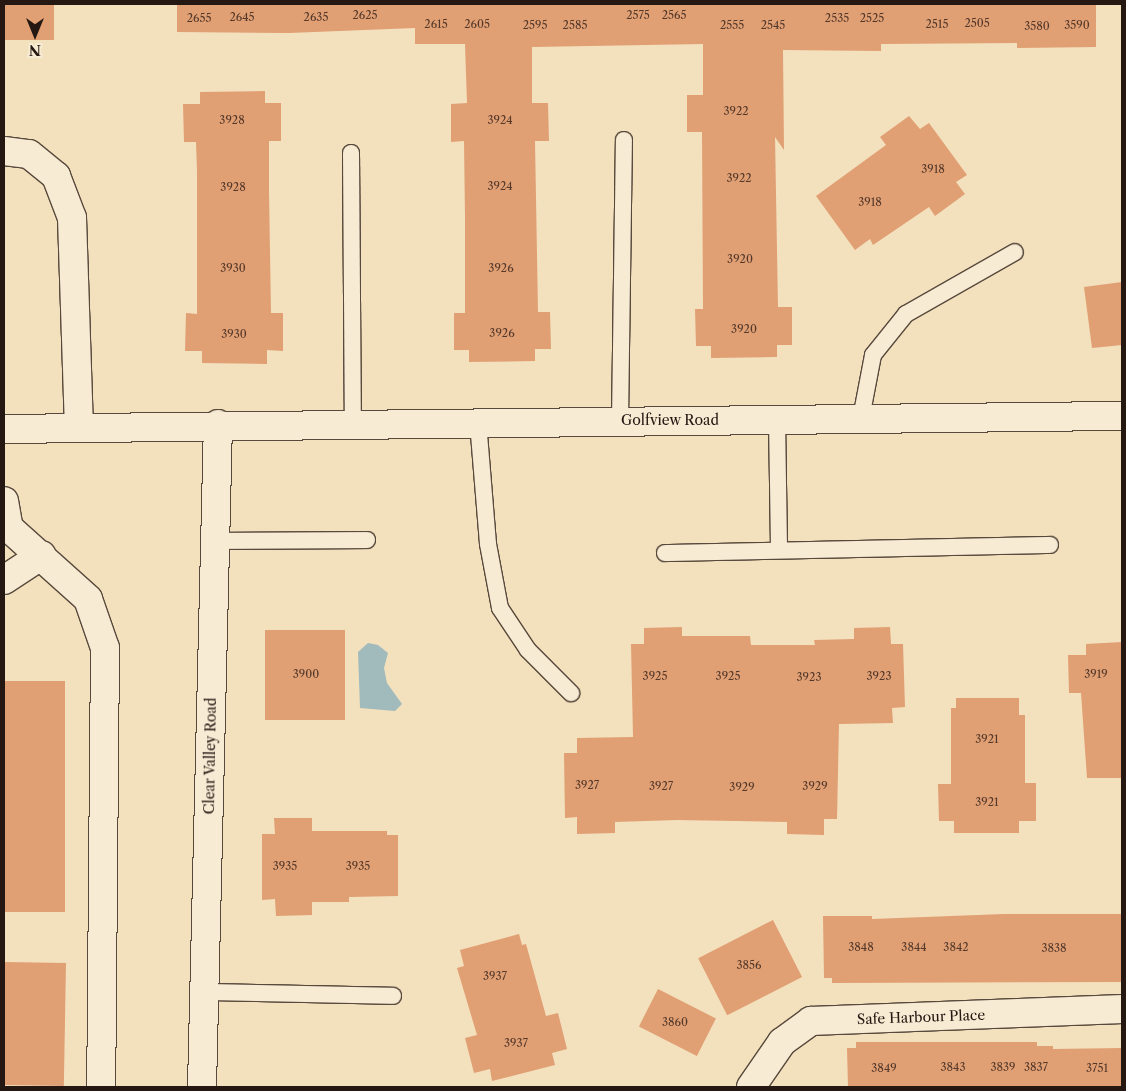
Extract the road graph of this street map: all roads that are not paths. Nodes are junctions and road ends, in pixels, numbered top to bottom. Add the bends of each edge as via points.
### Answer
1 (624, 140) dead end
2 (4, 151) edge
3 (350, 153) dead end
4 (1016, 252) dead end
5 (1122, 416) edge
6 (861, 418) junction
7 (620, 420) junction
8 (777, 420) junction
9 (478, 422) junction
10 (353, 423) junction
11 (218, 424) junction
12 (79, 428) junction
13 (4, 429) edge
14 (4, 501) edge
15 (367, 540) dead end
16 (215, 541) junction
17 (1050, 545) dead end
18 (779, 550) junction
19 (665, 553) dead end
20 (42, 555) junction
21 (4, 580) edge
22 (571, 693) dead end
23 (205, 992) junction
24 (393, 996) dead end
25 (1122, 1009) edge
26 (101, 1087) edge
27 (202, 1087) edge
28 (751, 1087) edge

1 - 7 lane
2 - 12 street via 29,154 56,176 72,218
3 - 10 lane
4 - 6 lane via 906,314 873,355
5 - 6 street, Golfview Road
6 - 8 street, Golfview Road
7 - 8 street, Golfview Road
7 - 9 street, Golfview Road
8 - 18 lane
9 - 10 street, Golfview Road
9 - 22 lane via 488,544 500,608 528,650
10 - 11 street, Golfview Road
11 - 12 street, Golfview Road
11 - 16 street, Clear Valley Road
12 - 13 street, Golfview Road
14 - 20 street via 9,528
15 - 16 lane
16 - 23 street, Clear Valley Road
17 - 18 lane
18 - 19 lane
20 - 21 street
20 - 26 street via 88,599 105,648
23 - 24 lane
23 - 27 street, Clear Valley Road
25 - 28 street, Safe Harbour Place via 811,1020 782,1042

